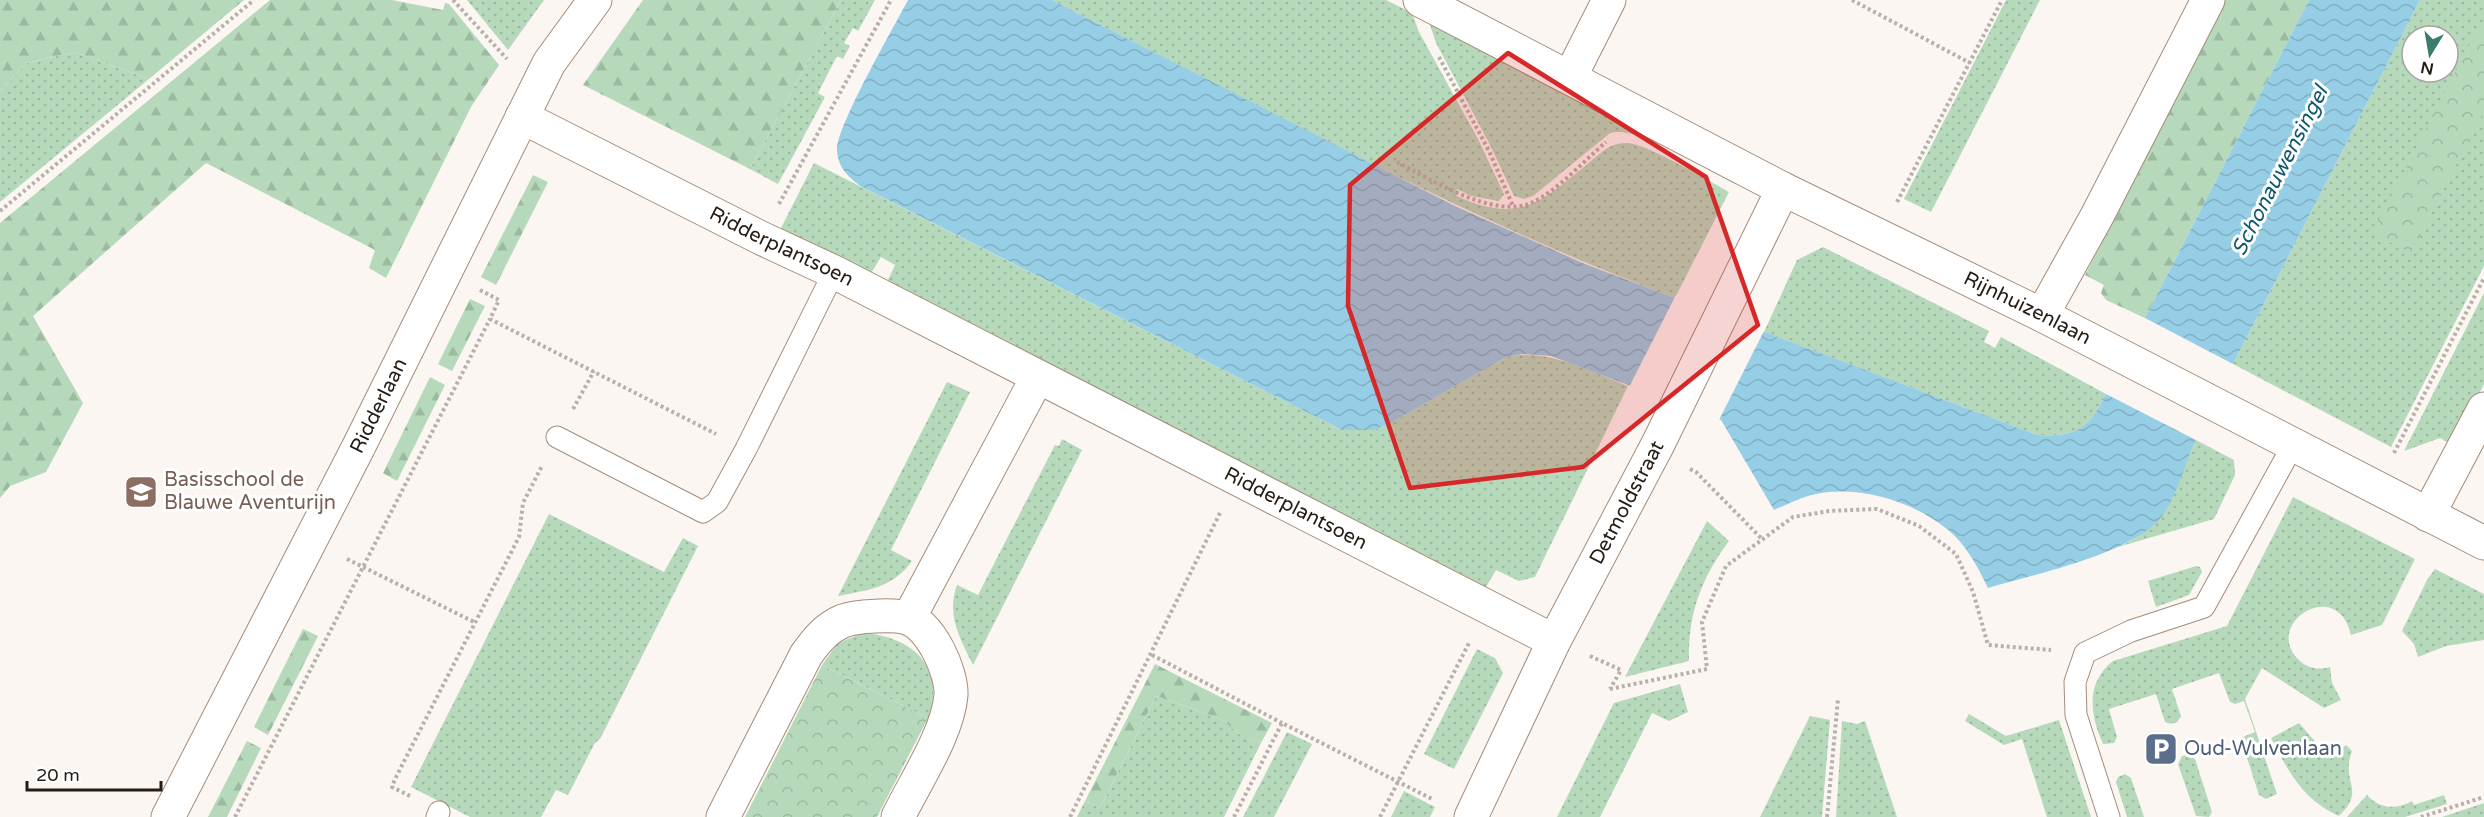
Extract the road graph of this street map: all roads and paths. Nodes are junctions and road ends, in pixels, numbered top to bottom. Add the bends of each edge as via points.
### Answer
1 (254, 0) edge
2 (453, 0) edge
3 (595, 0) edge
4 (891, 0) edge
5 (1609, 0) edge
6 (1852, 0) edge
7 (2002, 0) edge
8 (2208, 0) edge
9 (1423, 2) edge
10 (1970, 63) junction
11 (1570, 77) junction
12 (522, 117) junction
13 (1615, 139) dead end
14 (1397, 162) dead end
15 (787, 188) dead end
16 (1783, 189) junction
17 (1514, 206) junction
18 (0, 211) edge
19 (1879, 237) junction
20 (445, 271) junction
21 (834, 272) junction
22 (2484, 278) edge
23 (2042, 315) junction
24 (490, 319) junction
25 (594, 371) junction
26 (1037, 378) junction
27 (2484, 409) edge
28 (557, 437) junction
29 (2293, 445) junction
30 (746, 449) junction
31 (1656, 449) junction
32 (1236, 479) junction
33 (2376, 488) junction
34 (2428, 515) junction
35 (1761, 538) junction
36 (2484, 543) edge
37 (364, 567) junction
38 (1487, 608) junction
39 (909, 618) junction
40 (476, 623) junction
41 (1554, 641) junction
42 (2085, 653) junction
43 (1152, 655) junction
44 (1838, 699) dead end
45 (1282, 723) junction
46 (1398, 782) junction
47 (2484, 797) edge
48 (1437, 802) dead end
49 (438, 814) edge
50 (168, 817) edge
51 (235, 817) edge
52 (723, 817) edge
53 (898, 817) edge
54 (1070, 817) edge
55 (1234, 817) edge
56 (1380, 817) edge
57 (1471, 817) edge
58 (1827, 817) edge
59 (2109, 817) edge
60 (2421, 817) edge

1 - 18 path
2 - 12 path via 520,72
3 - 12 street, Ridderlaan via 549,63
4 - 15 path
5 - 11 street
6 - 10 path
7 - 10 path
8 - 23 street
9 - 11 street, Rijnhuizenlaan
9 - 17 path via 1419,20
10 - 19 path
11 - 16 street, Rijnhuizenlaan
12 - 20 street, Ridderlaan
12 - 21 street, Ridderplantsoen
13 - 17 path via 1607,140 1531,203
14 - 17 path via 1475,200
16 - 19 street, Rijnhuizenlaan
16 - 31 street, Detmoldstraat
19 - 23 street, Rijnhuizenlaan
20 - 24 path via 499,300
20 - 50 street, Ridderlaan
21 - 26 street, Ridderplantsoen
21 - 30 lane
22 - 33 path
23 - 29 street, Rijnhuizenlaan
24 - 25 path
24 - 37 path
25 - 28 path
25 - 30 path
26 - 32 street, Ridderplantsoen
26 - 39 street
27 - 34 street
28 - 30 lane via 703,512 717,502
28 - 40 path via 523,503 519,537
29 - 33 street, Rijnhuizenlaan
29 - 42 lane via 2204,607 2132,631
31 - 35 path via 1696,472
31 - 41 street, Detmoldstraat
32 - 38 street, Ridderplantsoen
32 - 43 path
33 - 34 street, Rijnhuizenlaan
34 - 36 street, Rijnhuizenlaan
35 - 41 path via 1726,566 1702,622 1707,669 1610,689 1621,670
35 - 42 path via 1793,517 1829,510 1877,509 1919,526 1956,554 1973,592 1988,645
37 - 40 path
37 - 51 path
38 - 41 street, Ridderplantsoen
38 - 46 path
39 - 52 street via 844,621 822,634 806,655
39 - 53 street via 929,637 947,665 951,693 948,714
40 - 49 path via 392,787
41 - 57 street, Detmoldstraat
42 - 59 lane via 2075,682 2076,715
43 - 45 path
43 - 54 path
44 - 58 path
45 - 46 path
45 - 55 path
46 - 48 path
46 - 56 path
47 - 60 path

